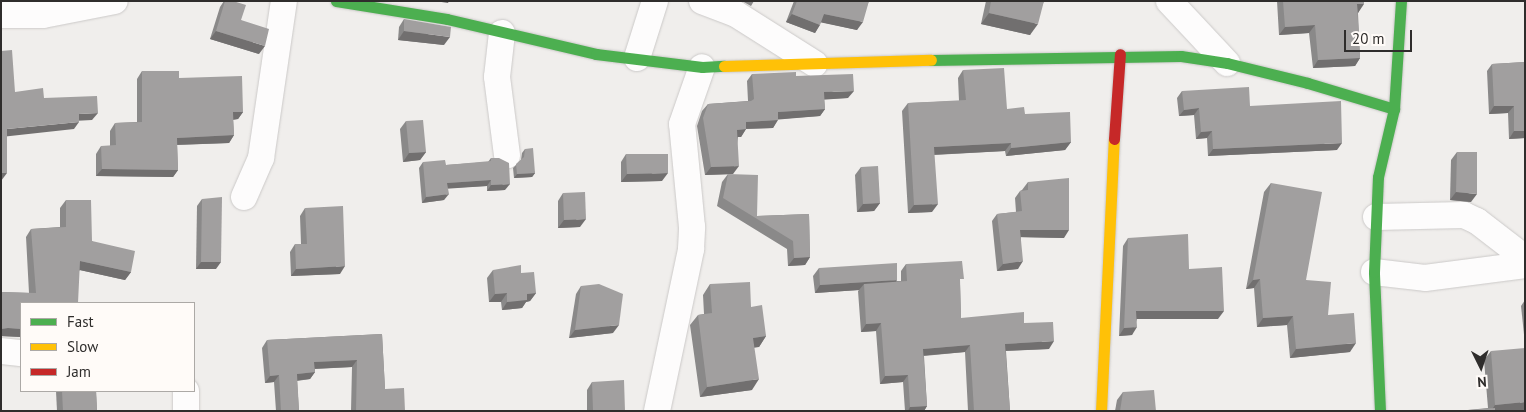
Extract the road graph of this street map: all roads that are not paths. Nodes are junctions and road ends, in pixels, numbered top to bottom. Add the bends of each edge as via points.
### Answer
1 (115, 1) edge
2 (284, 1) edge
3 (336, 1) edge
4 (655, 1) edge
5 (1169, 1) edge
6 (704, 2) edge
7 (1405, 7) edge
8 (1, 15) edge
9 (502, 33) junction
10 (1120, 54) junction
11 (637, 58) junction
12 (1227, 63) junction
13 (815, 64) junction
14 (702, 67) junction
15 (1394, 109) junction
16 (507, 155) dead end
17 (244, 197) dead end
18 (1376, 217) junction
19 (1525, 258) edge
20 (1525, 265) edge
21 (1374, 272) junction
22 (1, 350) edge
23 (20, 353) edge
24 (186, 392) edge
25 (186, 411) edge
26 (656, 411) edge
27 (1101, 411) edge
28 (1380, 411) edge

1 - 8 street via 43,15
2 - 17 street via 261,158
3 - 9 street via 448,19
4 - 11 street
5 - 12 street
6 - 13 street via 736,14
7 - 15 street
9 - 11 street via 568,49
9 - 16 street via 497,77
10 - 12 street via 1181,56
10 - 13 street
10 - 27 street via 1105,279
11 - 14 street
12 - 15 street
13 - 14 street
14 - 26 street via 682,124 692,227
15 - 18 street via 1378,178
18 - 19 street via 1464,215 1477,221
18 - 21 street
20 - 21 street via 1425,278
21 - 28 street
22 - 23 street
24 - 25 street

